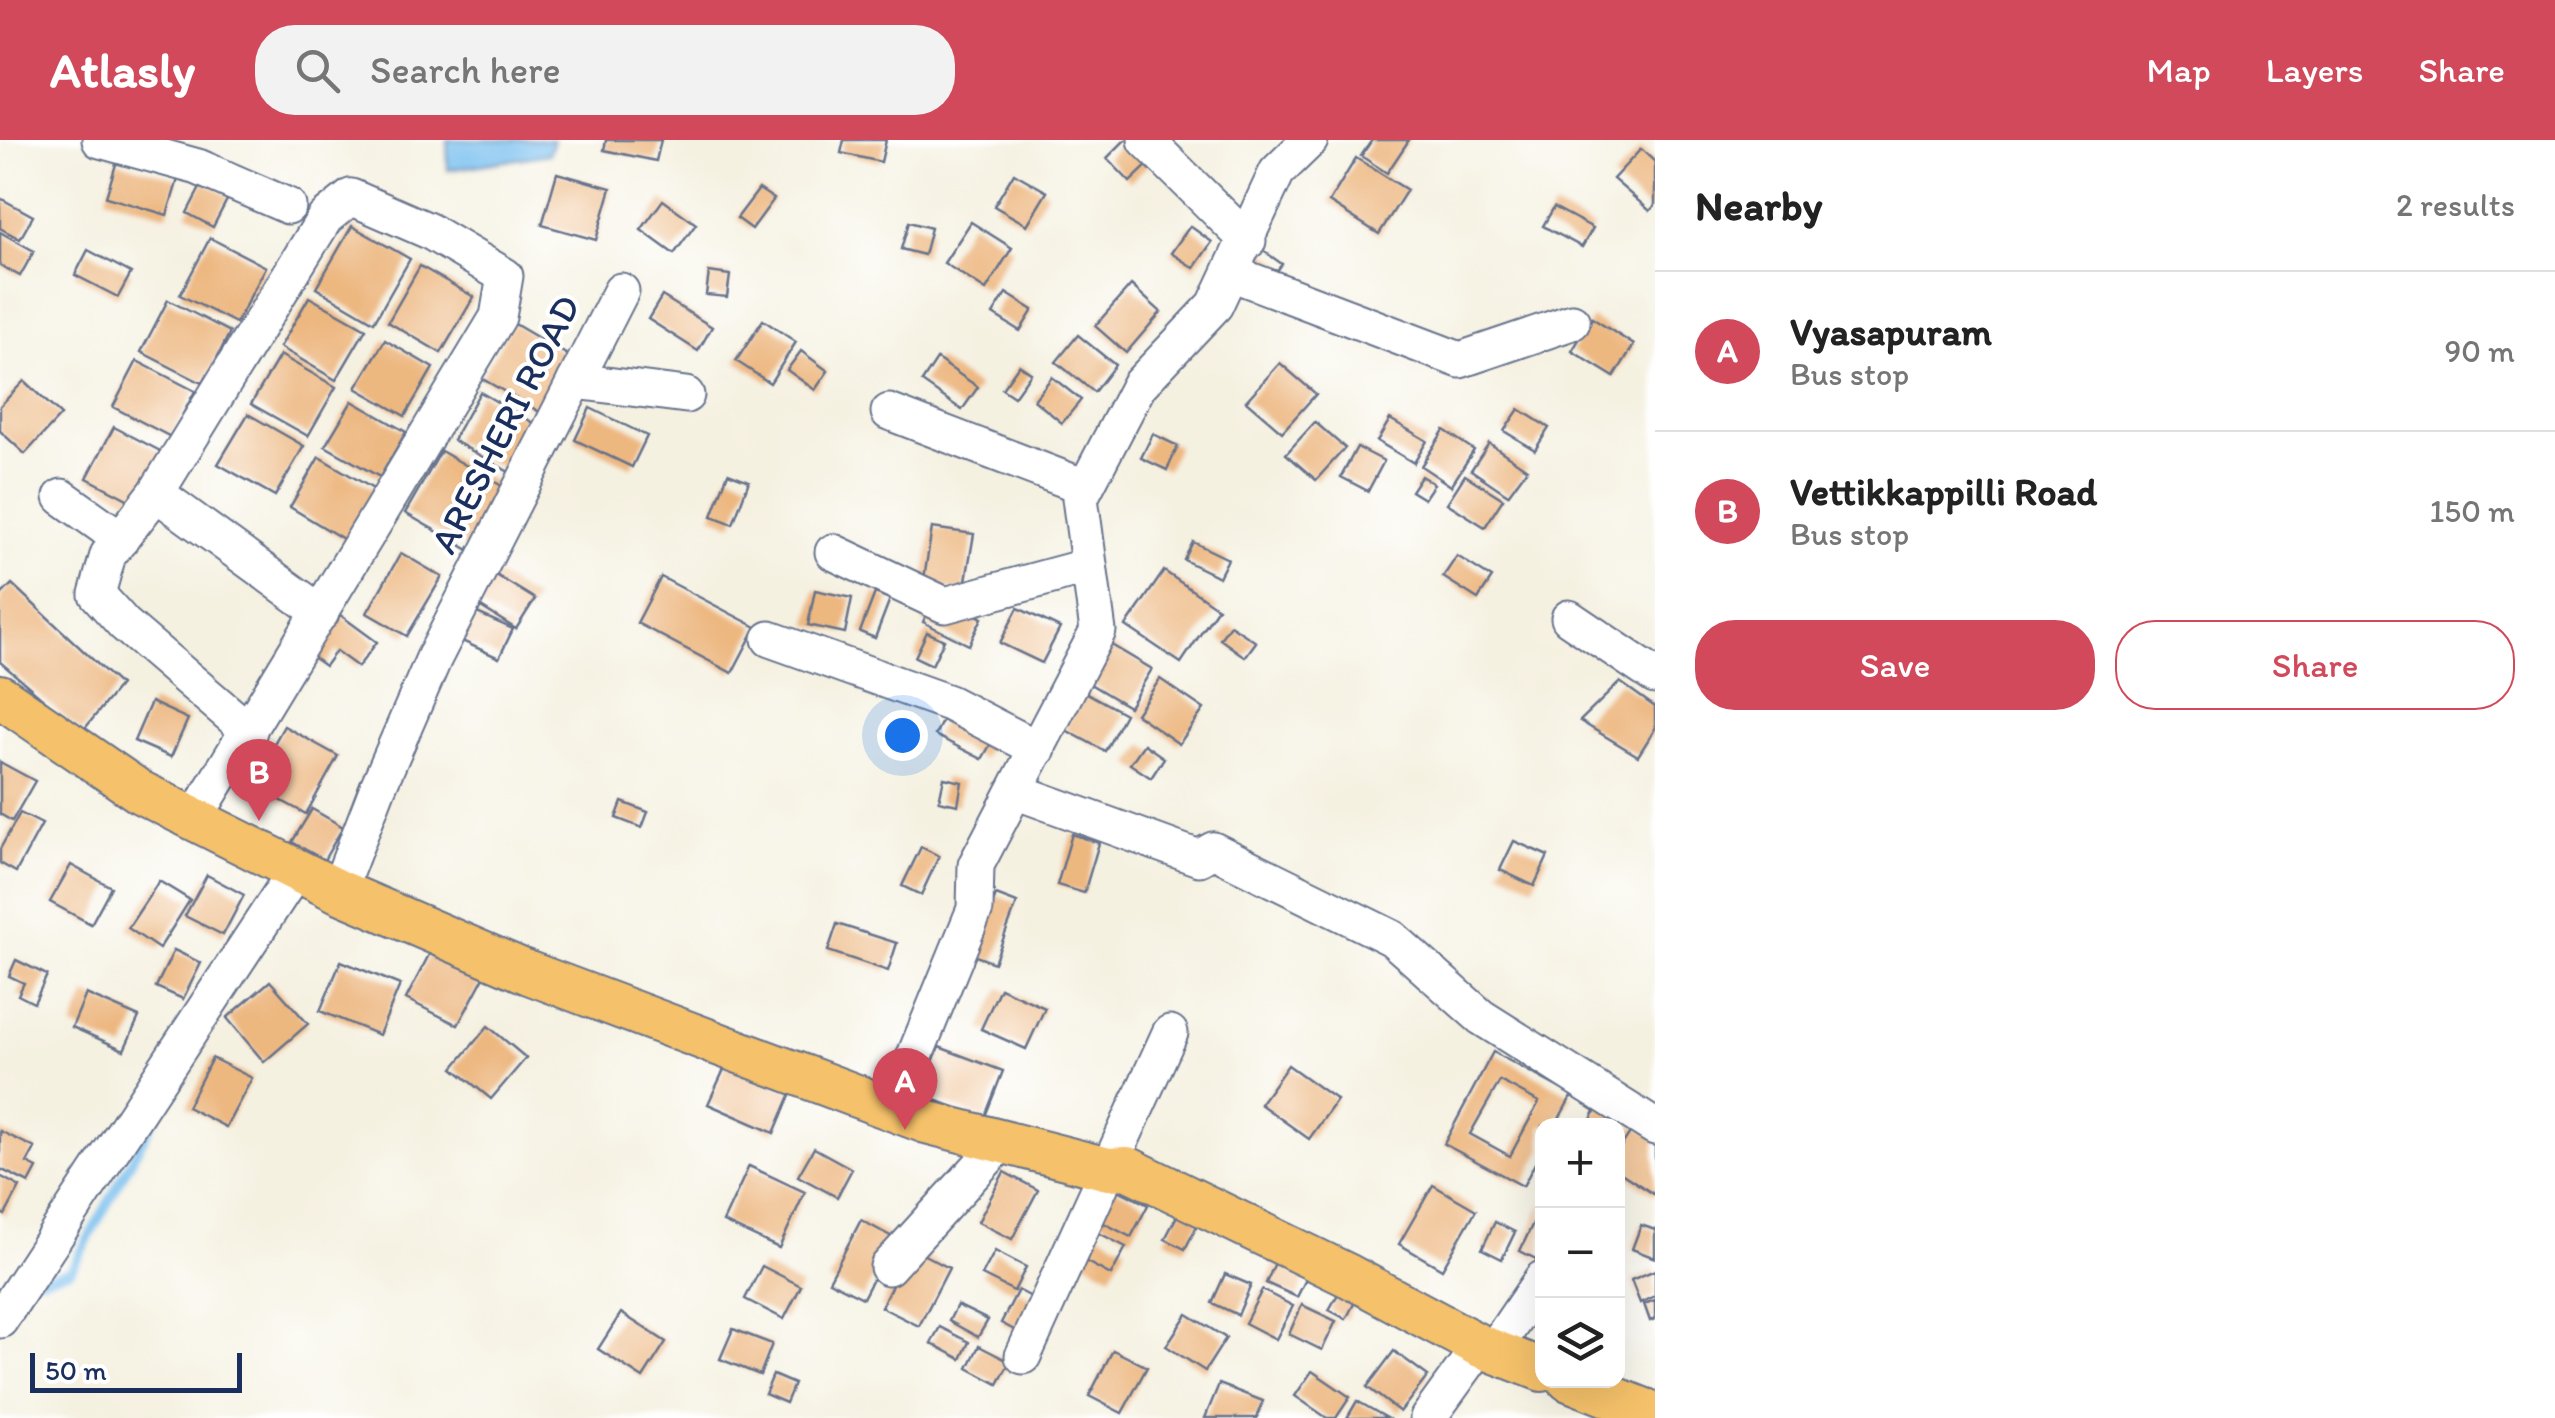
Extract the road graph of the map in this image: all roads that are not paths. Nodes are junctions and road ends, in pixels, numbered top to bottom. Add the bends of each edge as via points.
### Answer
1 (100, 140) edge
2 (1146, 140) edge
3 (1310, 140) edge
4 (288, 206) dead end
5 (1248, 240) junction
6 (1231, 273) junction
7 (620, 291) dead end
8 (1572, 322) dead end
9 (575, 380) junction
10 (686, 395) dead end
11 (889, 412) dead end
12 (1085, 487) junction
13 (156, 493) junction
14 (62, 497) dead end
15 (120, 539) junction
16 (832, 552) dead end
17 (1089, 566) junction
18 (321, 613) junction
19 (1570, 618) dead end
20 (770, 638) dead end
21 (1655, 676) edge
22 (0, 696) edge
23 (249, 731) junction
24 (1038, 749) junction
25 (1015, 791) junction
26 (194, 819) junction
27 (295, 872) junction
28 (338, 892) junction
29 (1170, 1033) dead end
30 (893, 1109) junction
31 (1655, 1127) edge
32 (1002, 1142) junction
33 (1108, 1169) junction
34 (888, 1267) dead end
35 (1535, 1288) edge
36 (0, 1320) edge
37 (1487, 1349) junction
38 (1023, 1356) dead end
39 (1535, 1367) edge
40 (1589, 1388) edge
41 (1655, 1414) edge
42 (1428, 1418) edge

1 - 4 street via 198,168
2 - 5 street
3 - 5 street via 1278,172
5 - 6 street
6 - 8 street via 1460,360
6 - 12 street via 1215,305 1140,385
7 - 9 street, ARESHERI ROAD
9 - 10 street
9 - 28 street, ARESHERI ROAD via 434,658
11 - 12 street
12 - 17 street via 1080,498
13 - 15 street
13 - 18 street
13 - 18 street via 325,218 350,197 429,231 505,276 498,317
14 - 15 street
15 - 23 street via 108,554 97,594
16 - 17 street via 945,604
17 - 24 street via 1098,631
18 - 23 street
19 - 21 street
20 - 24 street via 949,703
22 - 26 main road via 140,792
23 - 26 street
24 - 25 street
25 - 30 street via 976,865 975,909
25 - 31 street via 1198,858 1213,850 1392,938 1481,1017
26 - 27 main road
27 - 28 main road
27 - 36 street
28 - 30 main road via 530,973
29 - 33 street
30 - 32 main road
32 - 33 main road
32 - 34 street
33 - 37 main road via 1127,1168
33 - 38 street
35 - 37 street
37 - 39 main road
37 - 42 street
40 - 41 main road

